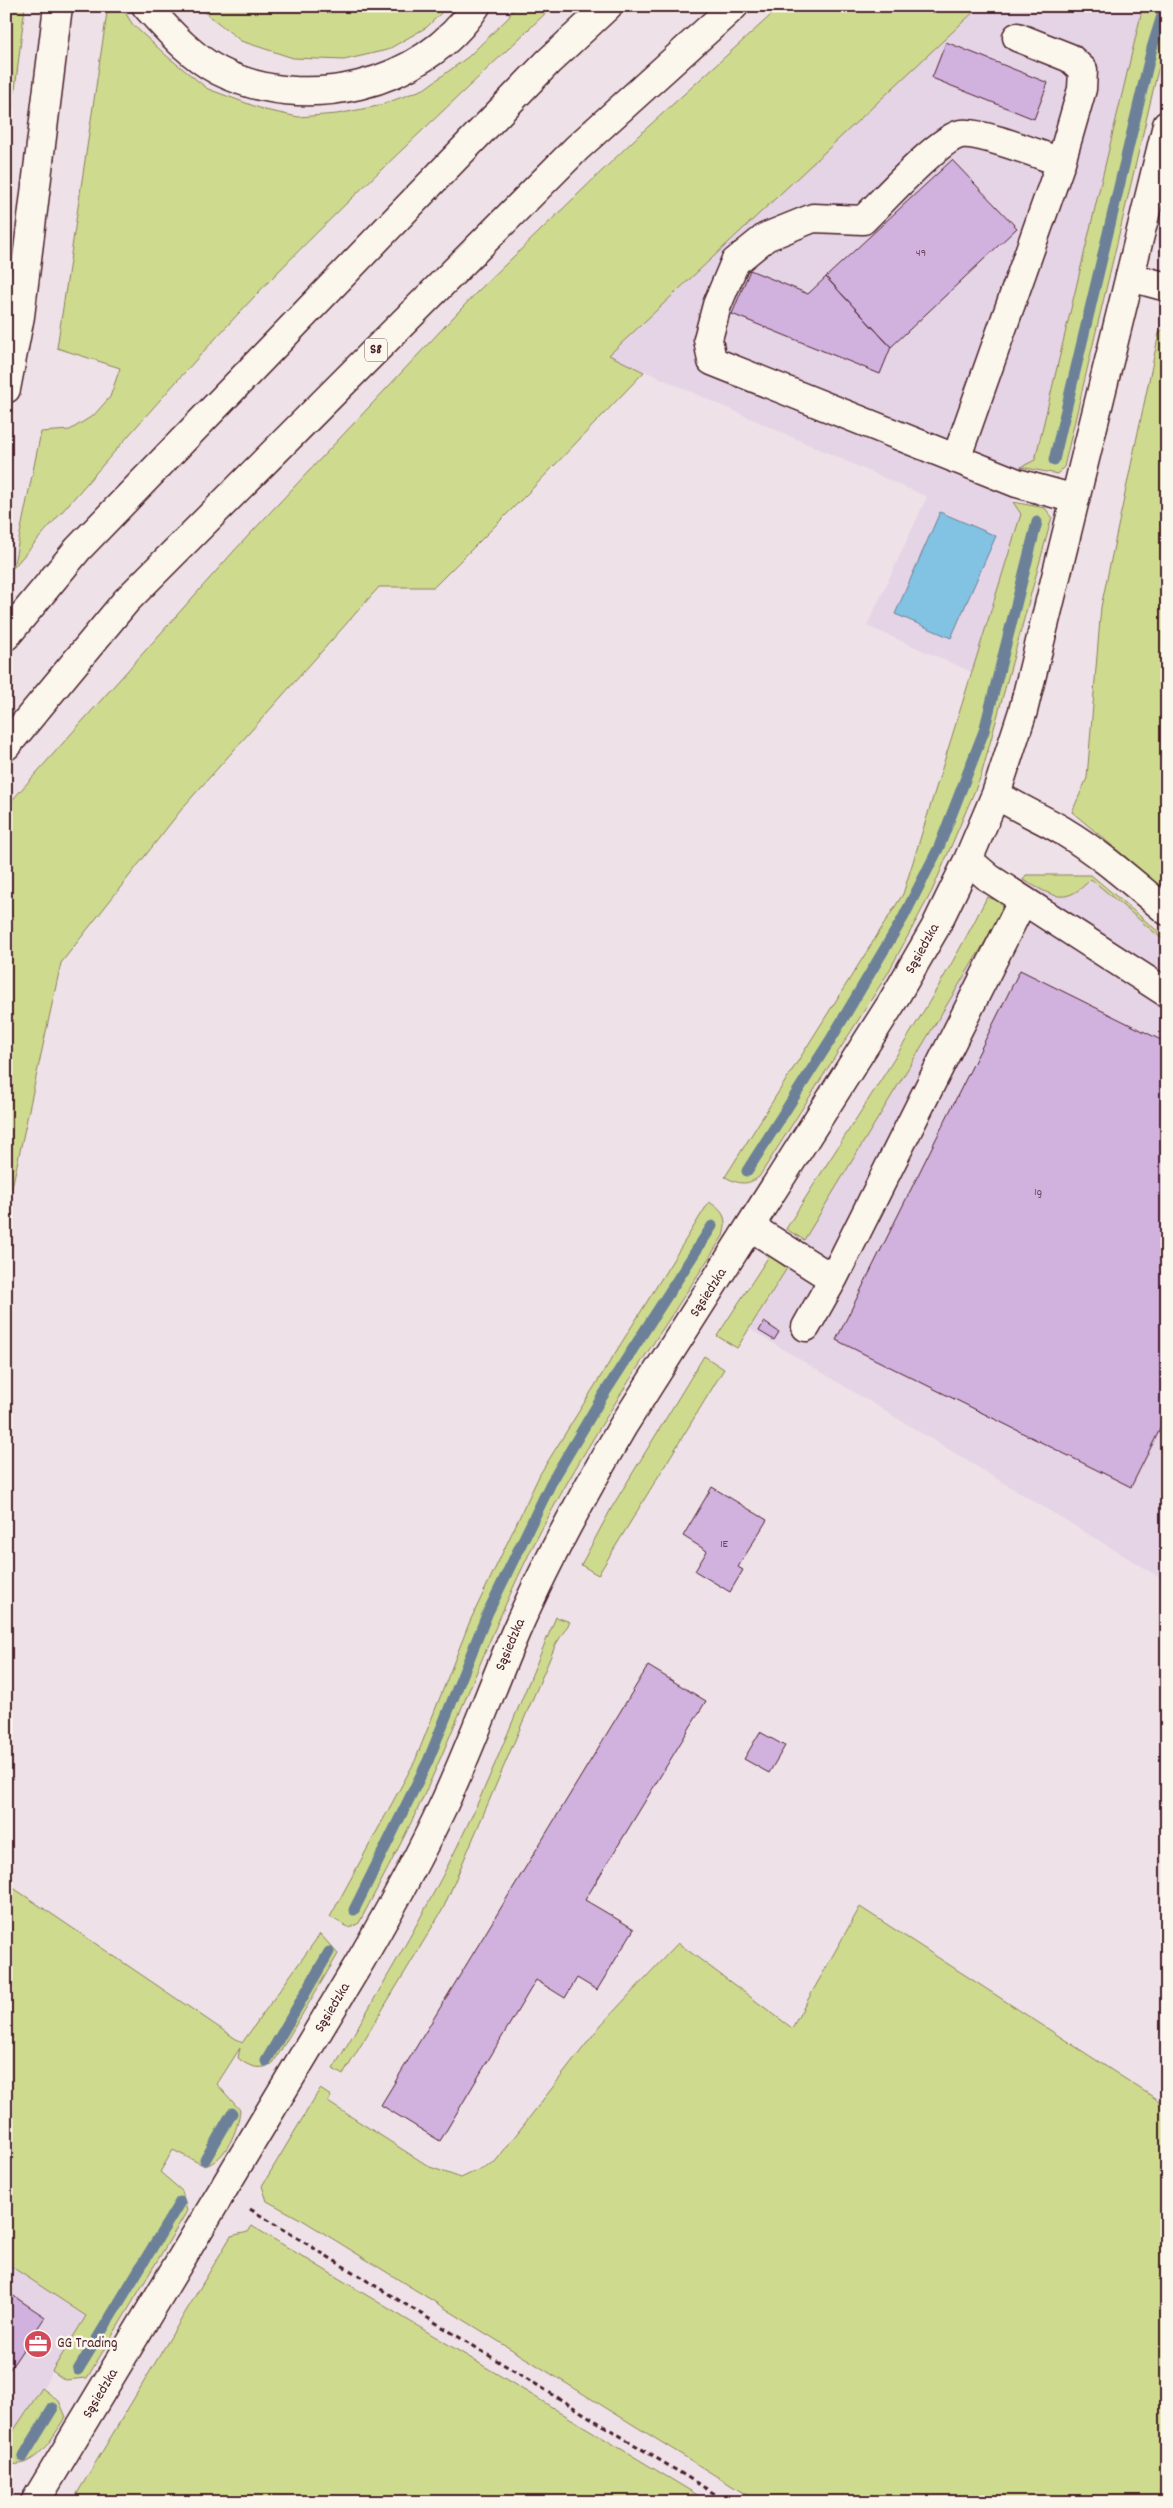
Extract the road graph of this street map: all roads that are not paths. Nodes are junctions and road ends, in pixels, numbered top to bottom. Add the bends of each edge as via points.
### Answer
1 (58, 6) edge
2 (146, 6) edge
3 (476, 6) edge
4 (608, 6) edge
5 (734, 6) edge
6 (1018, 37) dead end
7 (1167, 125) edge
8 (1061, 162) junction
9 (1130, 277) junction
10 (1167, 287) edge
11 (6, 389) edge
12 (956, 458) junction
13 (1075, 499) junction
14 (6, 636) edge
15 (6, 746) edge
16 (996, 794) junction
17 (968, 860) junction
18 (1023, 900) junction
19 (1167, 911) edge
20 (1167, 993) edge
21 (751, 1227) junction
22 (833, 1278) junction
23 (806, 1327) dead end
24 (35, 2502) edge

1 - 11 main road via 20,316
2 - 3 main road via 183,46 219,71 273,89 322,91 363,85 401,72 434,49 468,19
4 - 14 main road via 534,76 78,549
5 - 15 main road, S8 via 577,148 133,594
6 - 8 main road via 1070,58 1083,70 1082,89
7 - 9 main road, Sąsiedzka
8 - 12 main road
8 - 12 main road via 993,139 962,134 943,143 863,220 813,218 766,237 735,262 717,305 708,339 712,361
9 - 10 main road
9 - 13 main road, Sąsiedzka
12 - 13 main road via 1017,483
13 - 16 main road, Sąsiedzka via 1023,711
16 - 17 main road, Sąsiedzka
16 - 19 main road via 1109,862
17 - 18 main road
17 - 21 main road, Sąsiedzka via 915,964
18 - 20 main road
18 - 22 main road
21 - 22 main road
21 - 24 main road, Sąsiedzka via 624,1426 566,1525 517,1630 470,1746 421,1850 362,1960
22 - 23 main road

